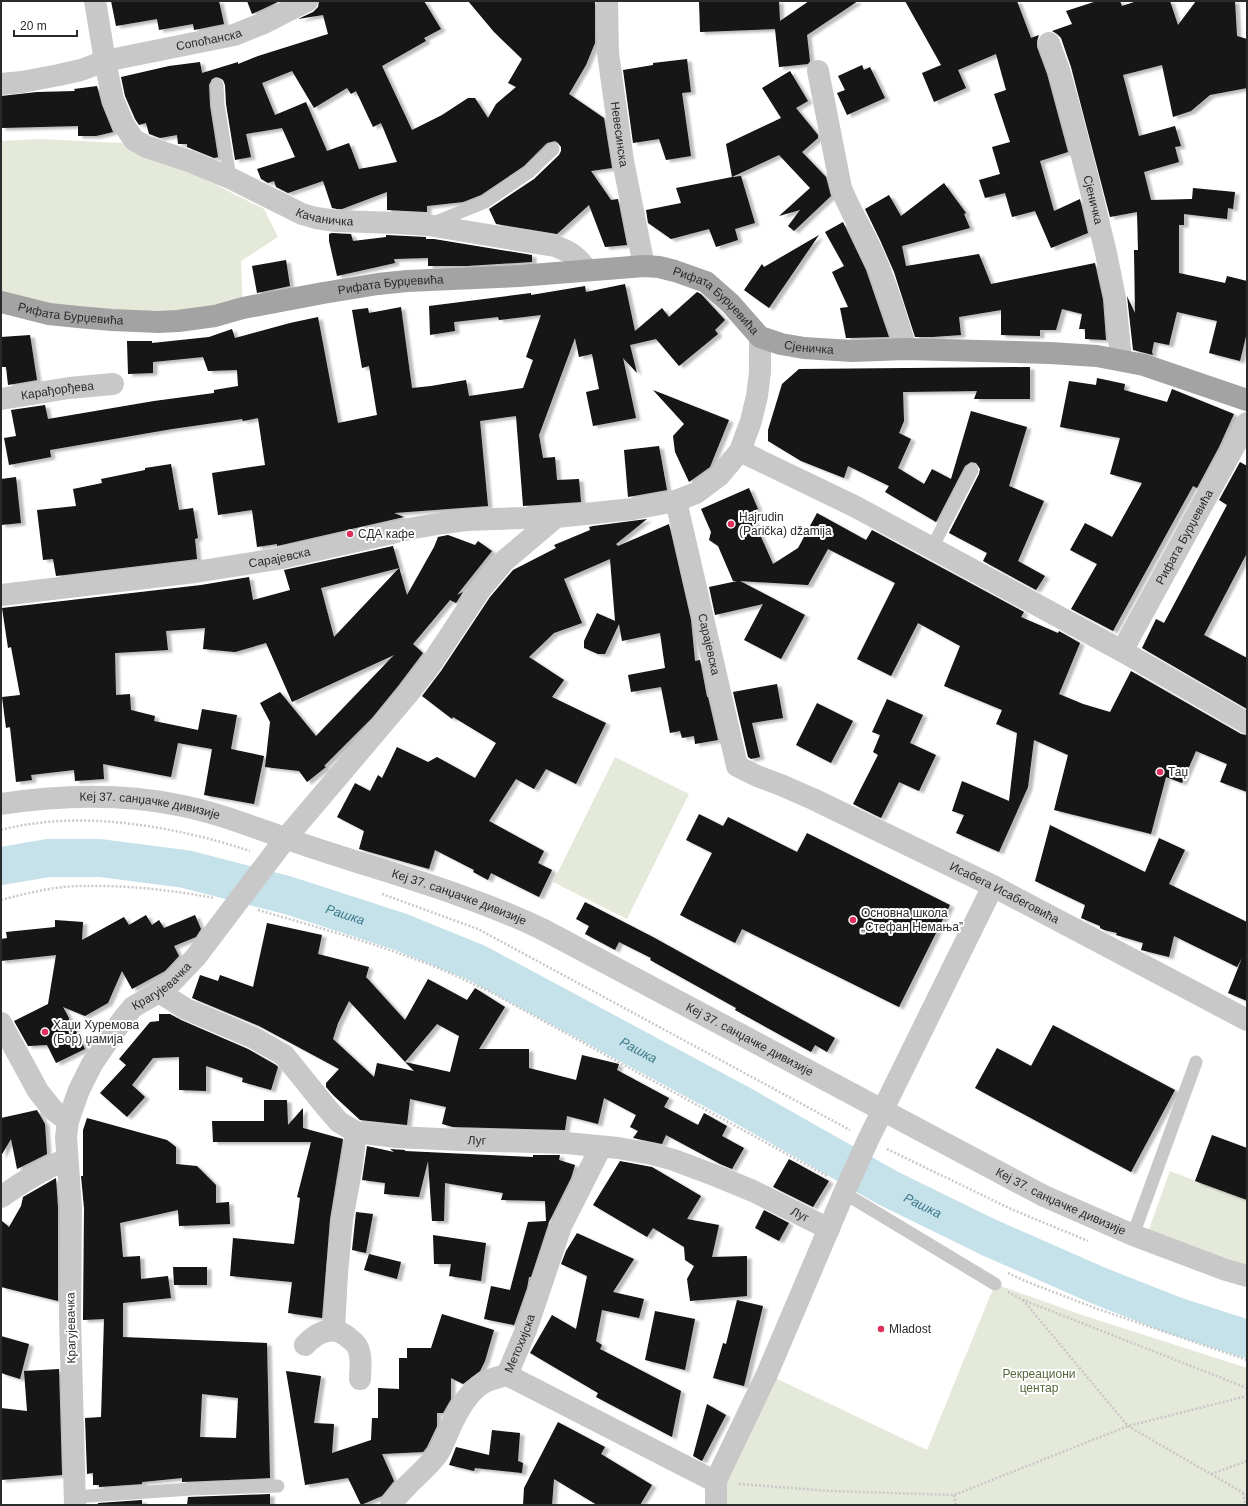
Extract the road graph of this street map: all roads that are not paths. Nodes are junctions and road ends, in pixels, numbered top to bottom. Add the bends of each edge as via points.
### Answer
1 (95, 1) edge
2 (307, 1) edge
3 (607, 1) edge
4 (1049, 43) dead end
5 (105, 61) junction
6 (818, 71) dead end
7 (1, 84) edge
8 (217, 84) dead end
9 (553, 149) dead end
10 (230, 178) junction
11 (428, 225) junction
12 (644, 266) junction
13 (587, 270) junction
14 (1, 302) edge
15 (760, 337) junction
16 (906, 350) junction
17 (1120, 360) junction
18 (113, 384) dead end
19 (1, 399) edge
20 (1247, 400) edge
21 (1247, 423) edge
22 (740, 451) junction
23 (972, 470) dead end
24 (676, 501) junction
25 (556, 517) junction
26 (932, 548) junction
27 (1, 595) edge
28 (1122, 651) junction
29 (1247, 723) edge
30 (757, 776) joint
31 (1, 804) edge
32 (286, 838) junction
33 (993, 886) junction
34 (159, 992) junction
35 (1247, 1020) edge
36 (1, 1023) edge
37 (1196, 1062) dead end
38 (883, 1110) junction
39 (68, 1121) junction
40 (356, 1132) junction
41 (601, 1147) junction
42 (67, 1159) junction
43 (838, 1186) junction
44 (1, 1197) edge
45 (829, 1229) junction
46 (1133, 1235) junction
47 (1247, 1276) edge
48 (995, 1284) road end
49 (334, 1330) junction
50 (305, 1345) dead end
51 (507, 1375) junction
52 (360, 1379) dead end
53 (716, 1482) junction
54 (278, 1486) dead end
55 (75, 1501) edge
56 (391, 1505) edge
57 (716, 1505) edge

1 - 5 street
2 - 5 street, Сопоћанска via 234,35
3 - 12 street, Невесинска via 608,53 623,162
4 - 17 street, Сјеничка via 1074,125 1107,261 1115,298
5 - 7 street, Сопоћанска via 59,75
5 - 10 street, Качаничка via 113,100 124,126 134,140
6 - 16 street via 841,188 884,279
8 - 10 lane
9 - 11 lane, Качаничка via 529,172 485,202
10 - 11 street, Качаничка via 302,214 316,218
11 - 13 street, Качаничка via 555,246 577,257
12 - 13 main road, Рифата Бурџевића
12 - 15 main road, Рифата Бурџевића via 675,271 706,282 730,303
13 - 14 main road, Рифата Бурџевића via 378,284 323,292 215,316 178,321 112,320 49,314
15 - 16 main road, Сјеничка via 804,348 852,351
15 - 22 street, Сарајевска via 757,396
16 - 17 main road, Сјеничка via 1075,354
17 - 20 main road, Сјеничка via 1144,365
18 - 19 street, Карађорђева
21 - 28 street, Рифата Бурџевића
22 - 24 street, Сарајевска via 709,484 696,493
22 - 26 street via 856,507
23 - 26 lane
24 - 25 street, Сарајевска via 633,509
24 - 30 street, Сарајевска via 737,766
25 - 27 street, Сарајевска via 443,523 277,559 217,569
25 - 32 street via 504,560 493,573 408,694
26 - 28 street
28 - 29 street
30 - 33 street, Исабега Исабеговића via 781,784
31 - 32 street, Кеј 37. санџачке дивизије via 70,796 137,799 178,805 217,815
32 - 34 street, Крагујевачка via 271,858 224,908 184,970
32 - 38 street, Кеј 37. санџачке дивизије via 439,889 531,924
33 - 35 street, Исабега Исабеговића
33 - 38 street
34 - 39 street, Крагујевачка via 133,1007 112,1034 92,1064
34 - 40 street, Луг via 186,1009 254,1038 284,1055 339,1122
36 - 39 street via 38,1091 53,1110
37 - 46 lane
38 - 43 street via 868,1140
38 - 46 street, Кеј 37. санџачке дивизије via 1044,1196
39 - 42 street, Крагујевачка
40 - 41 street, Луг via 396,1137 566,1143
40 - 49 street via 342,1220
41 - 45 street, Луг via 652,1154 698,1168 754,1191
41 - 51 street, Метохијска via 561,1226 526,1330
42 - 44 street via 39,1172
42 - 55 street, Крагујевачка via 71,1208 70,1318
43 - 45 street
43 - 48 lane
45 - 53 street via 767,1374
46 - 47 street, Кеј 37. санџачке дивизије
49 - 50 street via 319,1334
49 - 52 street via 347,1336 359,1351
51 - 53 street
51 - 56 street, Метохијска via 483,1383 474,1390 460,1409 441,1450
53 - 57 street
54 - 55 lane, Крагујевачка via 191,1489

